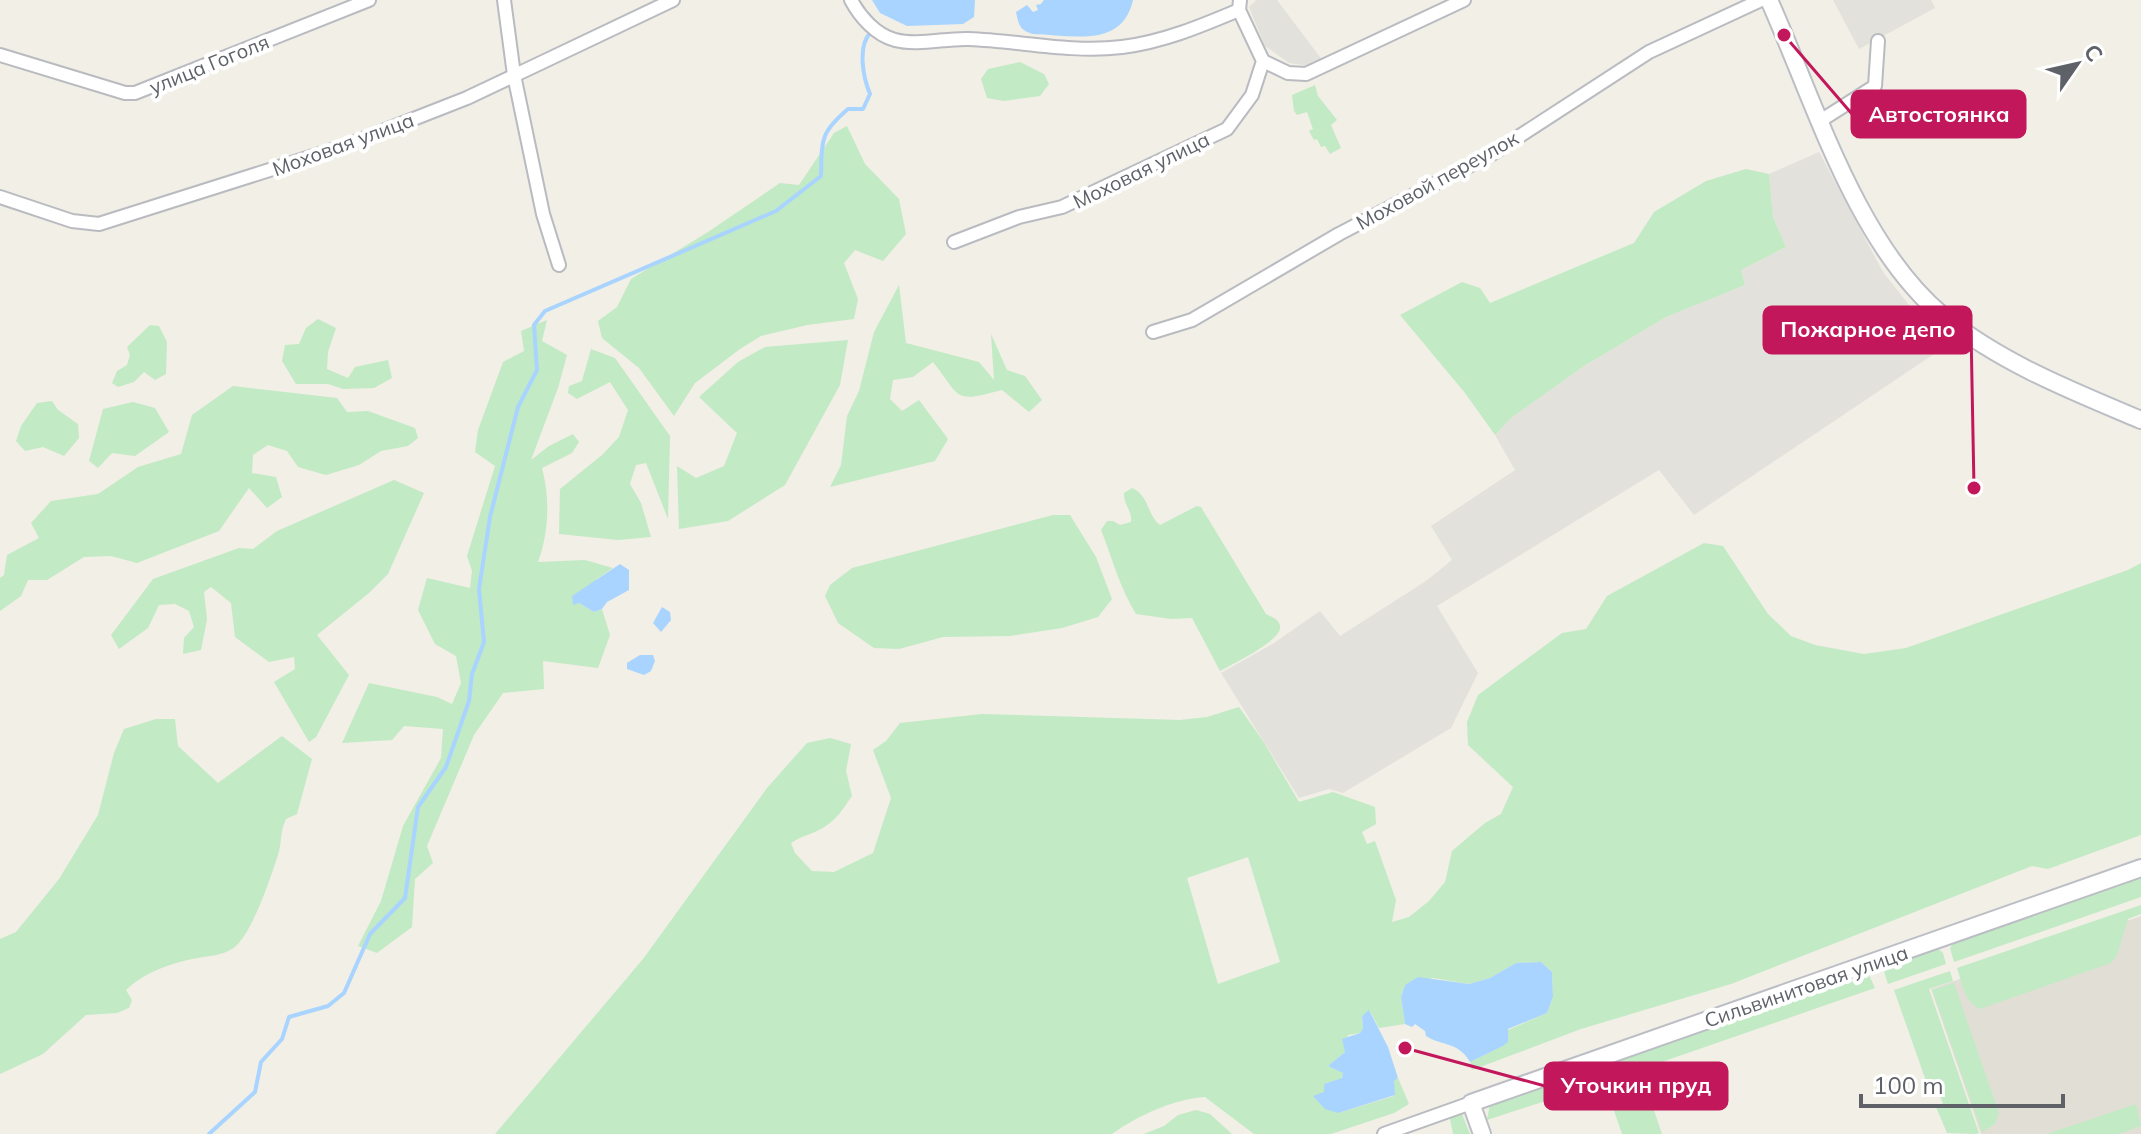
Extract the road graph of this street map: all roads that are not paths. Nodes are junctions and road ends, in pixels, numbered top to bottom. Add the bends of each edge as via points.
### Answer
1 (369, 0) edge
2 (504, 0) edge
3 (673, 0) edge
4 (851, 0) edge
5 (1464, 0) edge
6 (1761, 0) edge
7 (1769, 0) edge
8 (1239, 5) edge
9 (1878, 41) dead end
10 (0, 55) edge
11 (1263, 61) junction
12 (514, 75) junction
13 (1820, 121) junction
14 (0, 197) edge
15 (954, 242) dead end
16 (559, 265) dead end
17 (1153, 332) dead end
18 (2141, 420) edge
19 (2141, 868) edge
20 (1471, 1103) junction
21 (1384, 1134) edge
22 (1482, 1134) edge

1 - 10 street, улица Гоголя via 135,93
2 - 12 street
3 - 12 street, Моховая улица
4 - 8 street via 883,35 909,42 964,39 1044,47 1122,47 1162,39
5 - 11 street via 1306,74 1288,73
6 - 17 street, Моховой переулок via 1649,52 1492,154 1339,234 1192,320
7 - 13 street
8 - 11 street
9 - 13 street via 1875,86
11 - 15 street, Моховая улица via 1252,95 1227,129 1062,207
12 - 14 street, Моховая улица via 342,147 99,224 72,221
12 - 16 street
13 - 18 street via 1878,236 1904,275 1940,313 2025,369
19 - 20 street, Сильвинитовая улица
20 - 21 street
20 - 22 street

